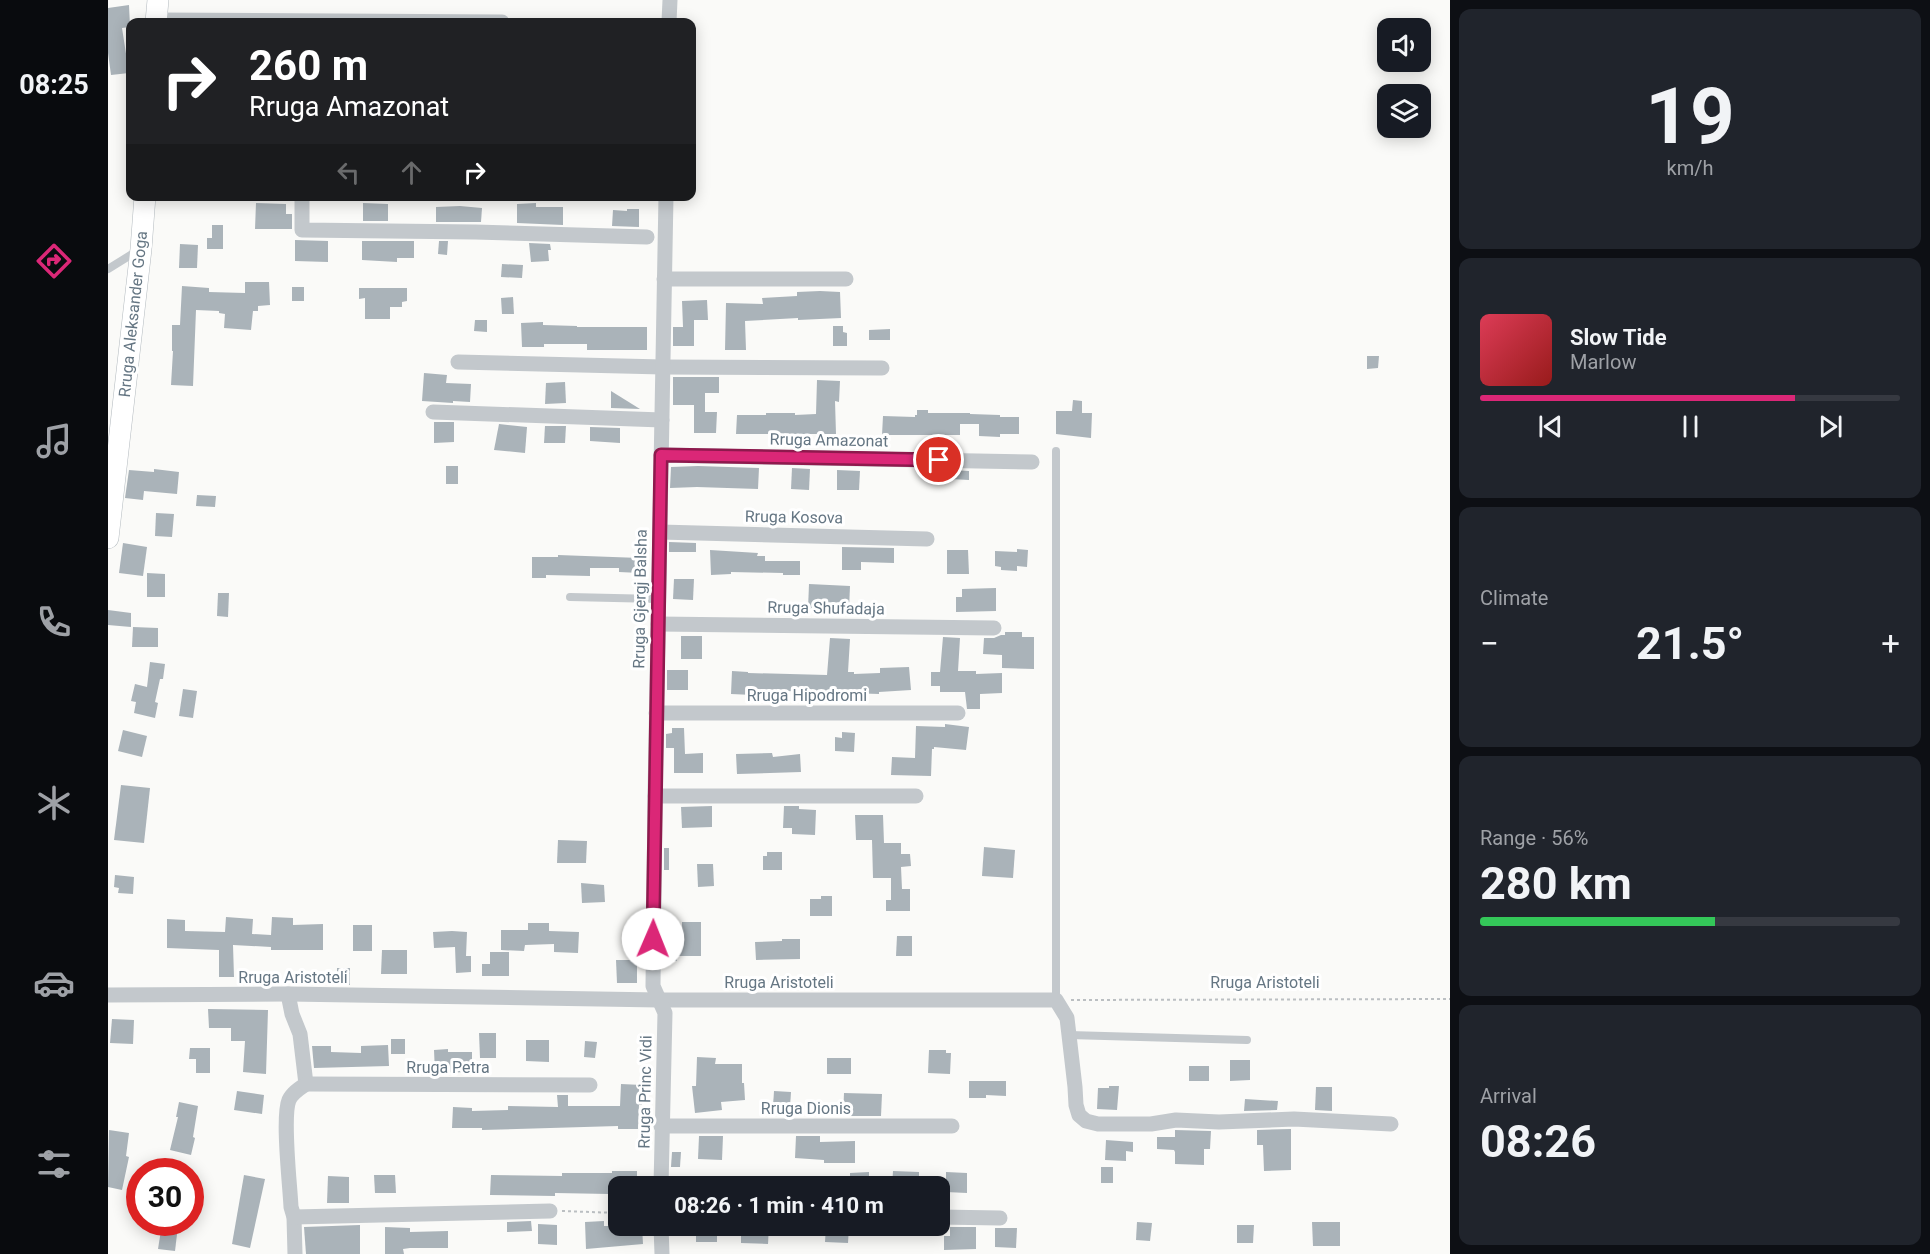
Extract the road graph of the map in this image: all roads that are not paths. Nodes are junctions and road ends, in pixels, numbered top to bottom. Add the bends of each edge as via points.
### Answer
1 (670, 0) edge
2 (157, 14) edge
3 (330, 18) edge
4 (669, 18) edge
5 (145, 201) edge
6 (302, 201) edge
7 (666, 201) edge
8 (647, 237) dead end
9 (141, 249) junction
10 (108, 269) edge
11 (664, 279) junction
12 (846, 279) dead end
13 (458, 362) dead end
14 (663, 367) junction
15 (882, 368) dead end
16 (434, 412) dead end
17 (662, 420) junction
18 (1056, 451) dead end
19 (661, 455) junction
20 (1032, 462) dead end
21 (660, 532) junction
22 (108, 538) edge
23 (927, 539) dead end
24 (570, 597) dead end
25 (658, 599) junction
26 (658, 624) junction
27 (994, 628) dead end
28 (656, 712) junction
29 (958, 713) dead end
30 (655, 796) junction
31 (916, 796) dead end
32 (288, 994) junction
33 (108, 995) edge
34 (659, 1000) junction
35 (1056, 1000) junction
36 (1069, 1035) junction
37 (1247, 1040) dead end
38 (306, 1084) junction
39 (590, 1085) dead end
40 (1391, 1124) dead end
41 (661, 1126) junction
42 (952, 1126) dead end
43 (661, 1176) edge
44 (550, 1211) road end
45 (294, 1217) junction
46 (950, 1217) edge
47 (1000, 1218) dead end
48 (661, 1236) edge
49 (295, 1254) edge
50 (662, 1254) edge

1 - 4 street
2 - 3 street
5 - 9 main road, Rruga Aleksander Goga
6 - 8 street via 302,230
7 - 11 street, Rruga Gjergj Balsha
9 - 10 lane
9 - 22 main road, Rruga Aleksander Goga
11 - 12 street
11 - 14 street, Rruga Gjergj Balsha
13 - 14 street
14 - 15 street
14 - 17 street, Rruga Gjergj Balsha
16 - 17 street
17 - 19 street, Rruga Gjergj Balsha
18 - 35 lane
19 - 20 street, Rruga Amazonat
19 - 21 street, Rruga Gjergj Balsha
21 - 23 street, Rruga Kosova
21 - 25 street, Rruga Gjergj Balsha
24 - 25 lane
25 - 26 street, Rruga Gjergj Balsha
26 - 27 street, Rruga Shufadaja
26 - 28 street, Rruga Gjergj Balsha
28 - 29 street, Rruga Hipodromi
28 - 30 street, Rruga Gjergj Balsha
30 - 31 street
30 - 34 street, Rruga Gjergj Balsha via 653,986
32 - 33 street, Rruga Aristoteli
32 - 34 street, Rruga Aristoteli
32 - 38 street via 300,1034
34 - 35 street, Rruga Aristoteli
34 - 41 street, Rruga Princ Vidi via 665,1013
35 - 36 street via 1067,1018
36 - 37 lane
36 - 40 street via 1076,1105 1086,1121 1151,1124 1176,1120 1294,1119
38 - 39 street, Rruga Petra
38 - 45 street via 289,1100 286,1118
41 - 42 street, Rruga Dionis
41 - 43 street, Rruga Princ Vidi
44 - 45 street
45 - 49 street
46 - 47 street
48 - 50 street

